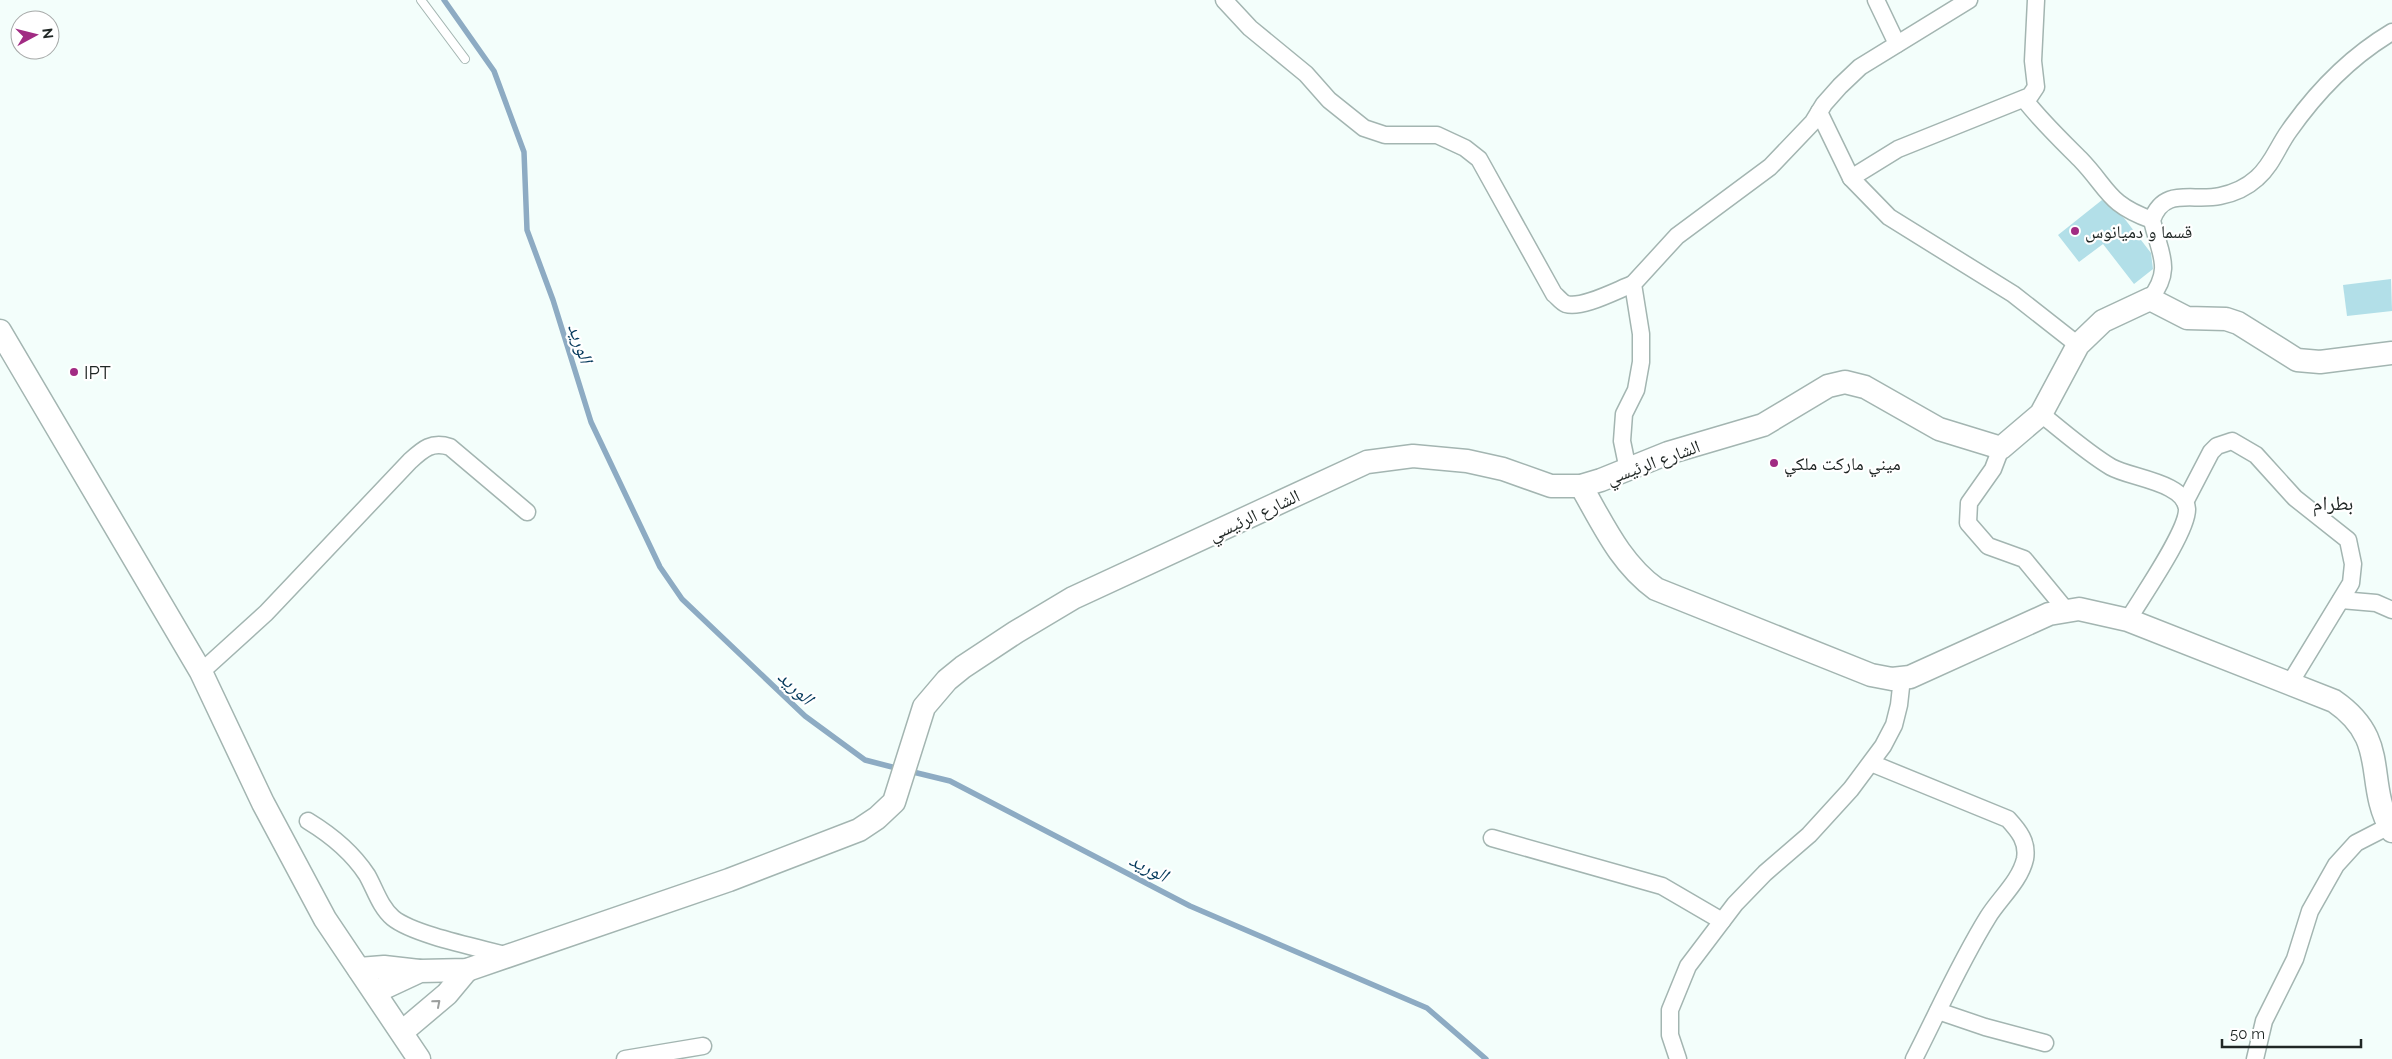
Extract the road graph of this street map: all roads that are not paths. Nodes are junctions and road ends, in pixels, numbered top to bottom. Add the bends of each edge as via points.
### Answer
1 (421, 0) edge
2 (1224, 0) edge
3 (1876, 0) edge
4 (1969, 0) edge
5 (2036, 0) edge
6 (2392, 32) edge
7 (1897, 44) junction
8 (465, 59) dead end
9 (2024, 99) junction
10 (1819, 112) junction
11 (1851, 178) junction
12 (2152, 220) junction
13 (1633, 284) junction
14 (2150, 299) junction
15 (0, 331) edge
16 (2078, 345) junction
17 (2392, 353) edge
18 (2041, 414) junction
19 (2001, 448) junction
20 (1628, 470) junction
21 (1581, 486) junction
22 (2186, 502) junction
23 (527, 512) dead end
24 (2341, 600) junction
25 (2066, 610) junction
26 (2392, 610) edge
27 (2128, 620) junction
28 (201, 672) junction
29 (1902, 678) junction
30 (2290, 683) junction
31 (1871, 763) junction
32 (308, 821) dead end
33 (2390, 829) edge
34 (1492, 838) dead end
35 (1722, 921) junction
36 (509, 956) junction
37 (359, 969) junction
38 (467, 970) junction
39 (420, 971) junction
40 (375, 992) junction
41 (1938, 1011) junction
42 (402, 1032) junction
43 (2045, 1043) dead end
44 (703, 1046) dead end
45 (419, 1059) edge
46 (625, 1059) edge
47 (1678, 1059) edge
48 (1914, 1059) edge
49 (2255, 1059) edge

1 - 8 lane
2 - 13 street via 1250,28 1364,128 1385,136 1437,135 1465,148 1479,159 1562,301 1575,305 1586,303
3 - 7 street
4 - 7 street
5 - 9 street via 2033,61 2036,87
6 - 12 street via 2358,54 2333,76 2289,131 2259,176 2240,191 2218,197 2165,201 2159,205
7 - 10 street via 1860,68
9 - 11 street via 1898,149
9 - 12 street via 2042,123 2081,160 2111,198 2122,207
10 - 11 street
10 - 13 street via 1770,167 1677,236
11 - 16 street via 1889,218 2013,294
12 - 14 street via 2162,250 2163,269 2161,285
13 - 20 street via 1642,334 1642,362 1636,390 1624,414 1622,441
14 - 16 street via 2104,321
14 - 17 street via 2187,318 2226,319 2238,323 2297,360 2320,362
15 - 28 street
16 - 18 street
18 - 19 street
18 - 22 street via 2114,468 2174,490
19 - 20 street, الشارع الرئيسي via 1939,429 1865,387 1844,382 1828,386 1763,425 1668,453
19 - 25 street via 1992,469 1969,503 1968,523 1988,546 2024,559
20 - 21 street, الشارع الرئيسي
21 - 29 street via 1622,556 1643,580 1656,589 1862,672 1881,678
21 - 36 street, الشارع الرئيسي via 1551,486 1486,465 1441,458 1405,457 1368,462 1073,598 995,644 947,680 929,699 919,718 894,802 859,830 711,886
22 - 24 street via 2211,452 2217,446 2232,441 2241,445 2256,455 2295,498 2348,540 2353,564 2351,584
22 - 27 street via 2186,516 2178,537
23 - 28 street via 450,447 428,446 266,613
24 - 26 street via 2376,604
24 - 30 street
25 - 27 street via 2092,610
25 - 29 street via 2032,621
27 - 30 street
28 - 37 street via 292,860
29 - 31 street via 1894,725
30 - 33 street via 2334,701 2362,724 2376,757 2381,802
31 - 35 street via 1809,835 1765,873
31 - 41 street via 2008,819 2025,843 2025,859 2018,875 1988,917
32 - 36 street via 341,844 354,858 383,906 398,922
33 - 49 street via 2356,843 2336,865 2310,911 2295,959 2264,1021
34 - 35 street via 1662,886
35 - 47 street via 1688,966 1670,1010 1670,1035
36 - 38 street
37 - 39 street via 384,967
37 - 40 street
38 - 39 street
42 -> 38 street via 447,994
39 - 40 street
40 - 42 street
41 - 43 street
41 - 48 street
42 - 45 street
44 - 46 street

